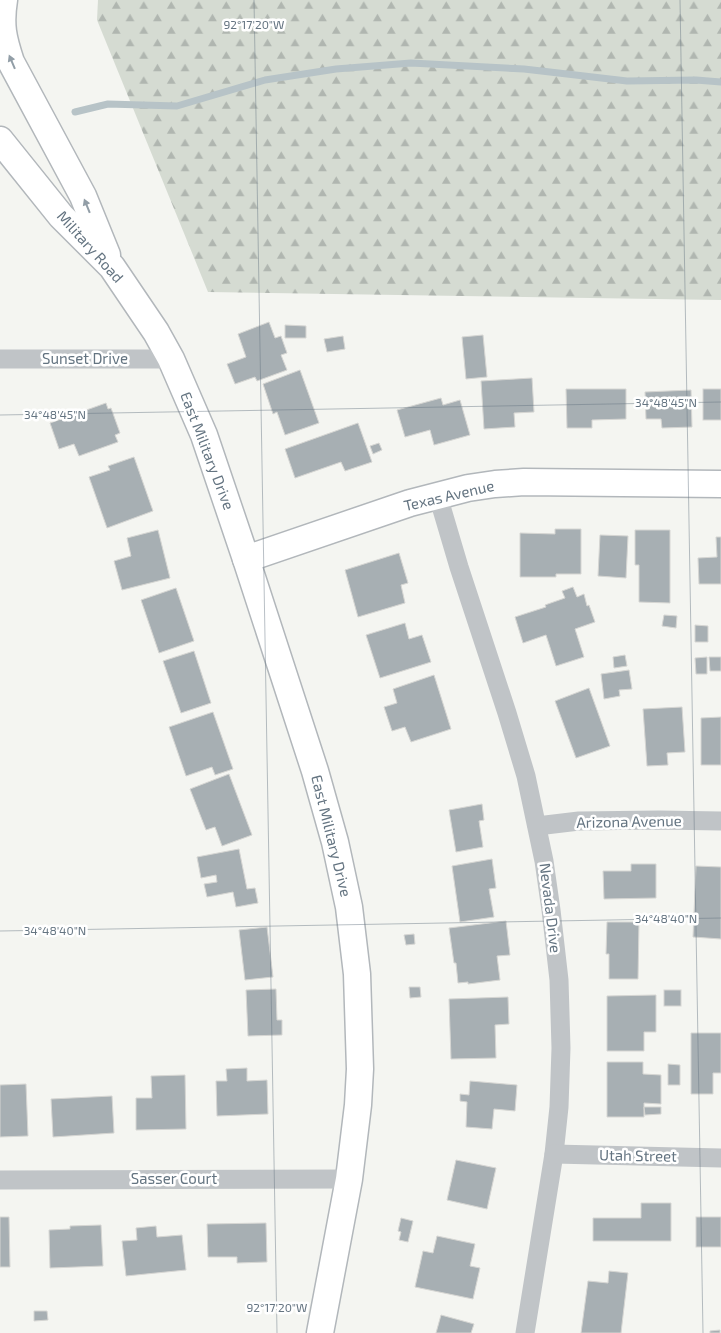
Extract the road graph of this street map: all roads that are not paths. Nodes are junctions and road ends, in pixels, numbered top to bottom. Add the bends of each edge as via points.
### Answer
1 (4, 0) edge
2 (0, 140) edge
3 (112, 267) junction
4 (0, 359) edge
5 (171, 359) junction
6 (721, 484) edge
7 (438, 496) junction
8 (246, 559) junction
9 (721, 821) edge
10 (536, 826) junction
11 (554, 1154) junction
12 (721, 1158) edge
13 (349, 1179) junction
14 (0, 1180) edge
15 (320, 1333) edge
16 (525, 1333) edge

3 -> 1 street via 83,196 12,62 4,40 1,16
2 - 3 street, Military Road via 61,216
3 - 5 street, Military Road
4 - 5 street, Sunset Drive
5 - 8 street, East Military Drive via 204,435
6 - 7 street, Texas Avenue via 505,483
7 - 8 street, Texas Avenue
7 - 10 street, Nevada Drive via 523,767
8 - 13 street, East Military Drive via 315,771 335,842 348,907 357,974 360,1069
9 - 10 street, Arizona Avenue via 579,822
10 - 11 street, Nevada Drive via 546,871 558,980 561,1048
11 - 12 street, Utah Street
11 - 16 street, Nevada Drive
13 - 14 street, Sasser Court
13 - 15 street, East Military Drive

